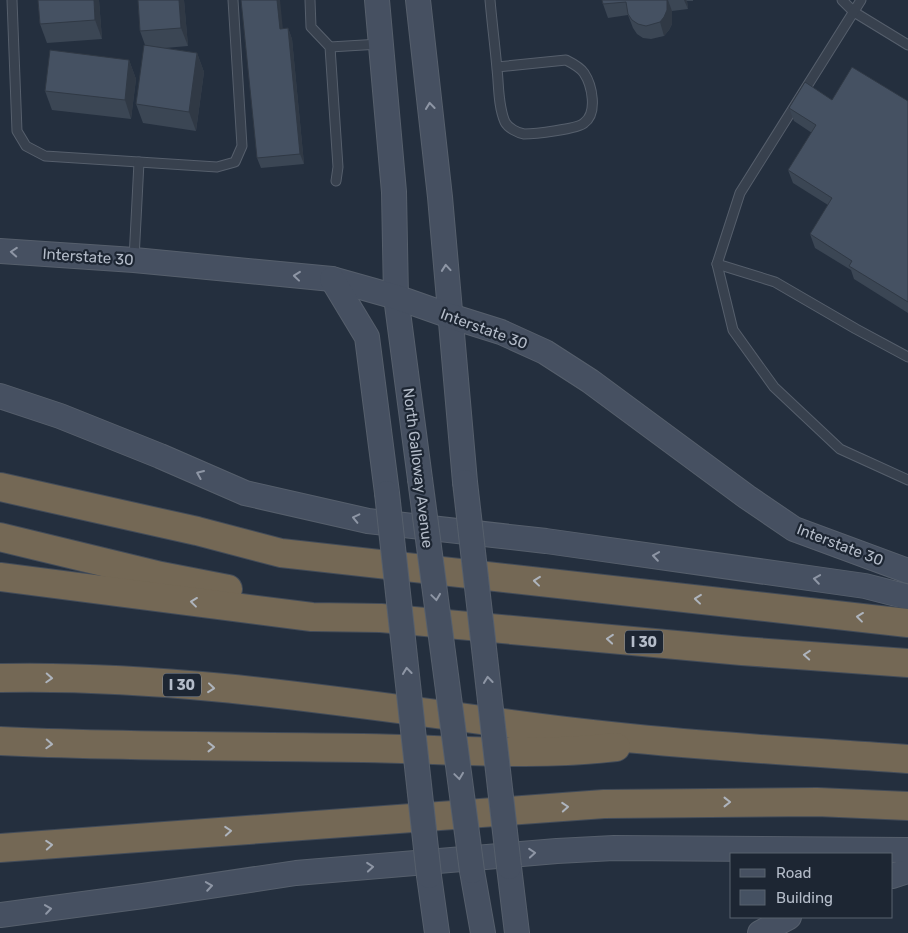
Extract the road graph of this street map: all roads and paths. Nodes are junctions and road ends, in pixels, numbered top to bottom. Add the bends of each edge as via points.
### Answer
1 (12, 0) edge
2 (233, 0) edge
3 (310, 0) edge
4 (377, 0) edge
5 (418, 0) edge
6 (490, 0) edge
7 (842, 0) edge
8 (861, 0) edge
9 (854, 12) junction
10 (381, 44) junction
11 (908, 45) edge
12 (330, 47) junction
13 (497, 66) junction
14 (139, 162) junction
15 (336, 181) dead end
16 (0, 251) edge
17 (134, 260) junction
18 (716, 264) junction
19 (332, 279) junction
20 (396, 297) junction
21 (450, 316) junction
22 (908, 356) edge
23 (0, 396) edge
24 (908, 480) edge
25 (0, 487) edge
26 (0, 537) edge
27 (908, 571) edge
28 (0, 577) edge
29 (908, 597) edge
30 (381, 618) junction
31 (908, 623) edge
32 (908, 663) edge
33 (0, 678) edge
34 (0, 741) edge
35 (662, 741) junction
36 (908, 759) edge
37 (908, 806) edge
38 (0, 848) edge
39 (908, 850) edge
40 (908, 871) edge
41 (893, 876) edge
42 (0, 915) edge
43 (787, 918) edge
44 (437, 933) edge
45 (483, 933) edge
46 (517, 933) edge
47 (760, 933) edge

1 - 14 lane via 17,131 26,146 45,156
2 - 14 lane via 242,146 235,162 217,167
3 - 12 lane via 311,27
4 - 10 main road, North Galloway Avenue
21 -> 5 main road
6 - 13 lane
7 - 9 lane
8 - 9 lane
9 - 11 lane
9 - 18 lane via 740,192
10 - 12 lane
10 - 20 main road, North Galloway Avenue via 394,192
12 - 15 lane via 338,167
13 - 13 lane via 500,106 506,124 513,130 523,134 578,127 591,114 591,88 584,72 566,60
14 - 17 lane
17 -> 16 main road, Interstate 30
19 -> 17 main road, Interstate 30
18 - 22 lane via 775,282
18 - 24 lane via 733,330 774,387 840,449
19 - 20 main road, Interstate 30
44 -> 19 main road, bridge via 367,337
20 - 21 main road, Interstate 30
20 -> 45 main road, North Galloway Avenue, bridge
21 - 27 main road, Interstate 30 via 501,332 545,352 794,529
46 -> 21 main road, bridge via 465,482
29 -> 23 main road via 865,586 546,541 368,521 245,493 60,416
31 -> 25 highway via 281,553
26 - 30 highway via 161,576
30 -> 28 highway, I 30 via 312,617
32 -> 30 highway, I 30
33 -> 35 highway, I 30 via 206,687
34 -> 35 highway via 576,752
35 - 36 highway, I 30
38 -> 37 highway via 604,804 817,802
42 -> 39 main road via 296,873 557,851 614,848
40 - 41 main road
43 - 47 main road

